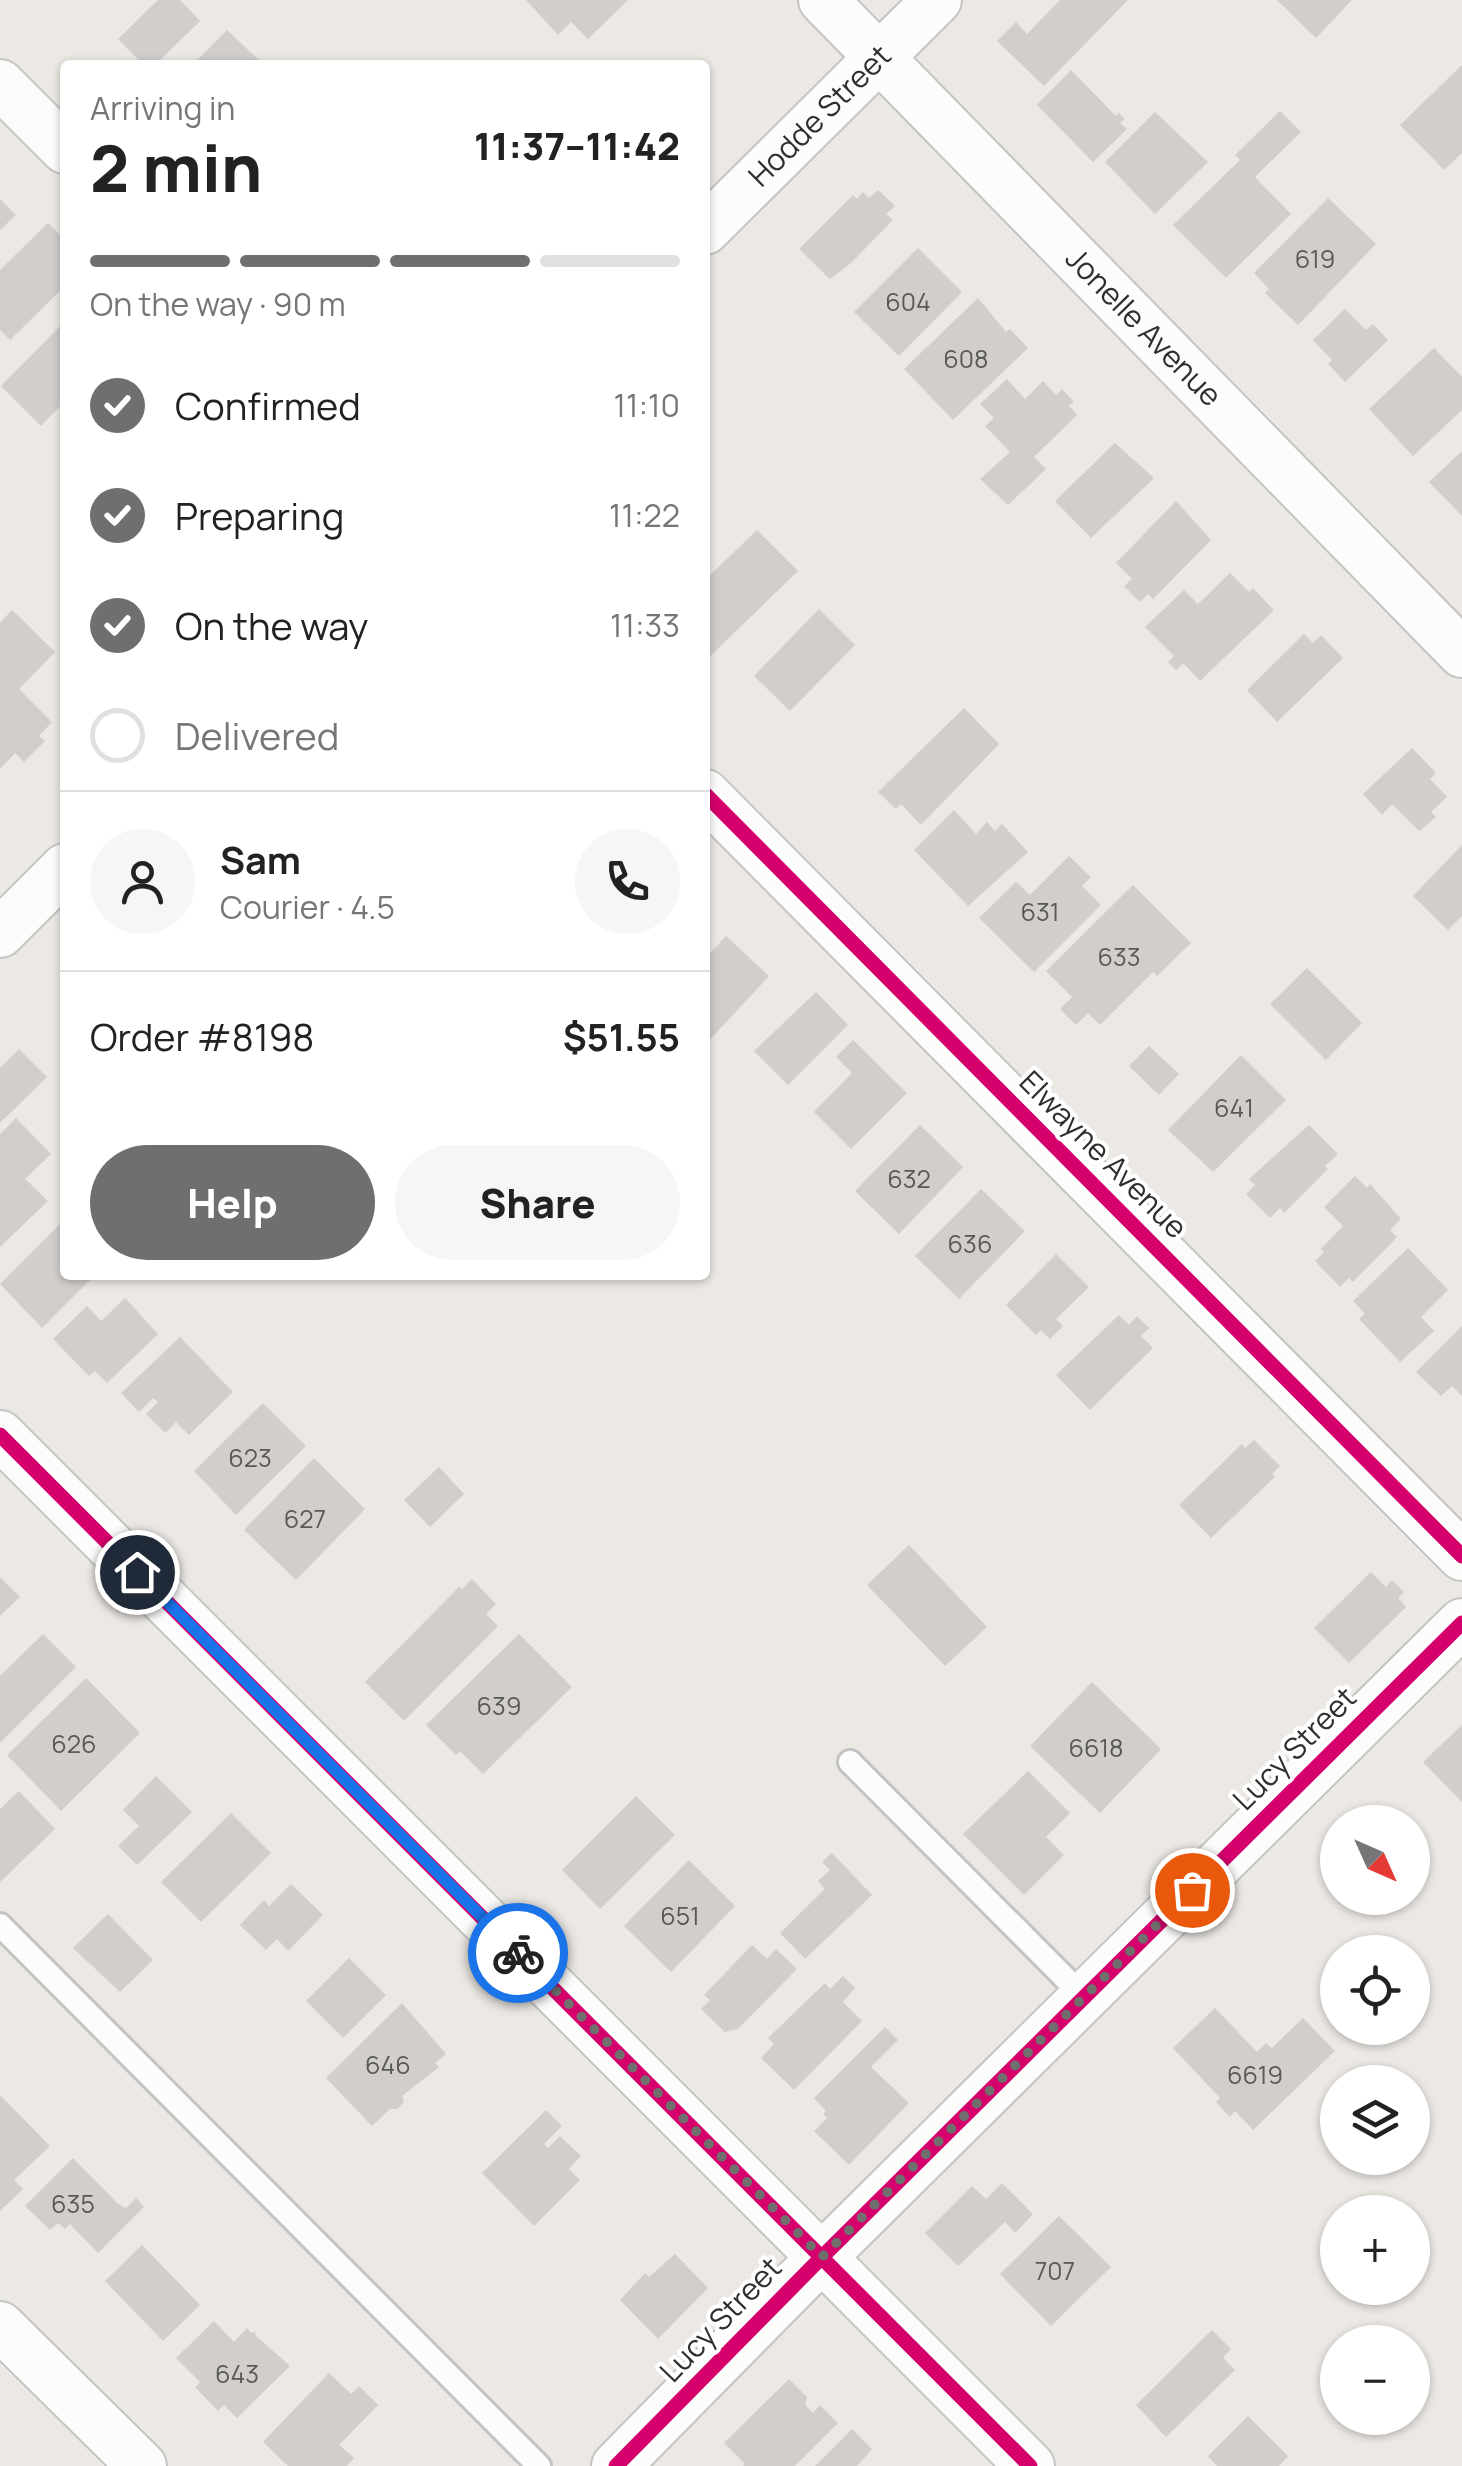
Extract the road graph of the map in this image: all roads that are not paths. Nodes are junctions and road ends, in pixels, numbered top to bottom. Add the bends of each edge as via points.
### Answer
1 (823, 0) edge
2 (938, 0) edge
3 (879, 57) junction
4 (0, 84) edge
5 (60, 144) edge
6 (710, 225) edge
7 (1462, 652) edge
8 (710, 799) edge
9 (60, 873) edge
10 (0, 933) edge
11 (0, 1435) edge
12 (1462, 1556) edge
13 (1462, 1622) edge
14 (850, 1762) dead end
15 (0, 1926) edge
16 (1084, 1997) junction
17 (822, 2257) junction
18 (0, 2326) edge
19 (142, 2466) edge
20 (540, 2466) edge
21 (616, 2466) edge
22 (1030, 2466) edge

1 - 3 street, Jonelle Avenue
2 - 3 street, Hodde Street
3 - 6 street, Hodde Street
3 - 7 street, Jonelle Avenue
4 - 5 street
8 - 12 street, Elwayne Avenue
9 - 10 street
11 - 17 street
13 - 16 street, Lucy Street
14 - 16 lane
15 - 20 lane
16 - 17 street, Lucy Street
17 - 21 street, Lucy Street
17 - 22 street
18 - 19 street

